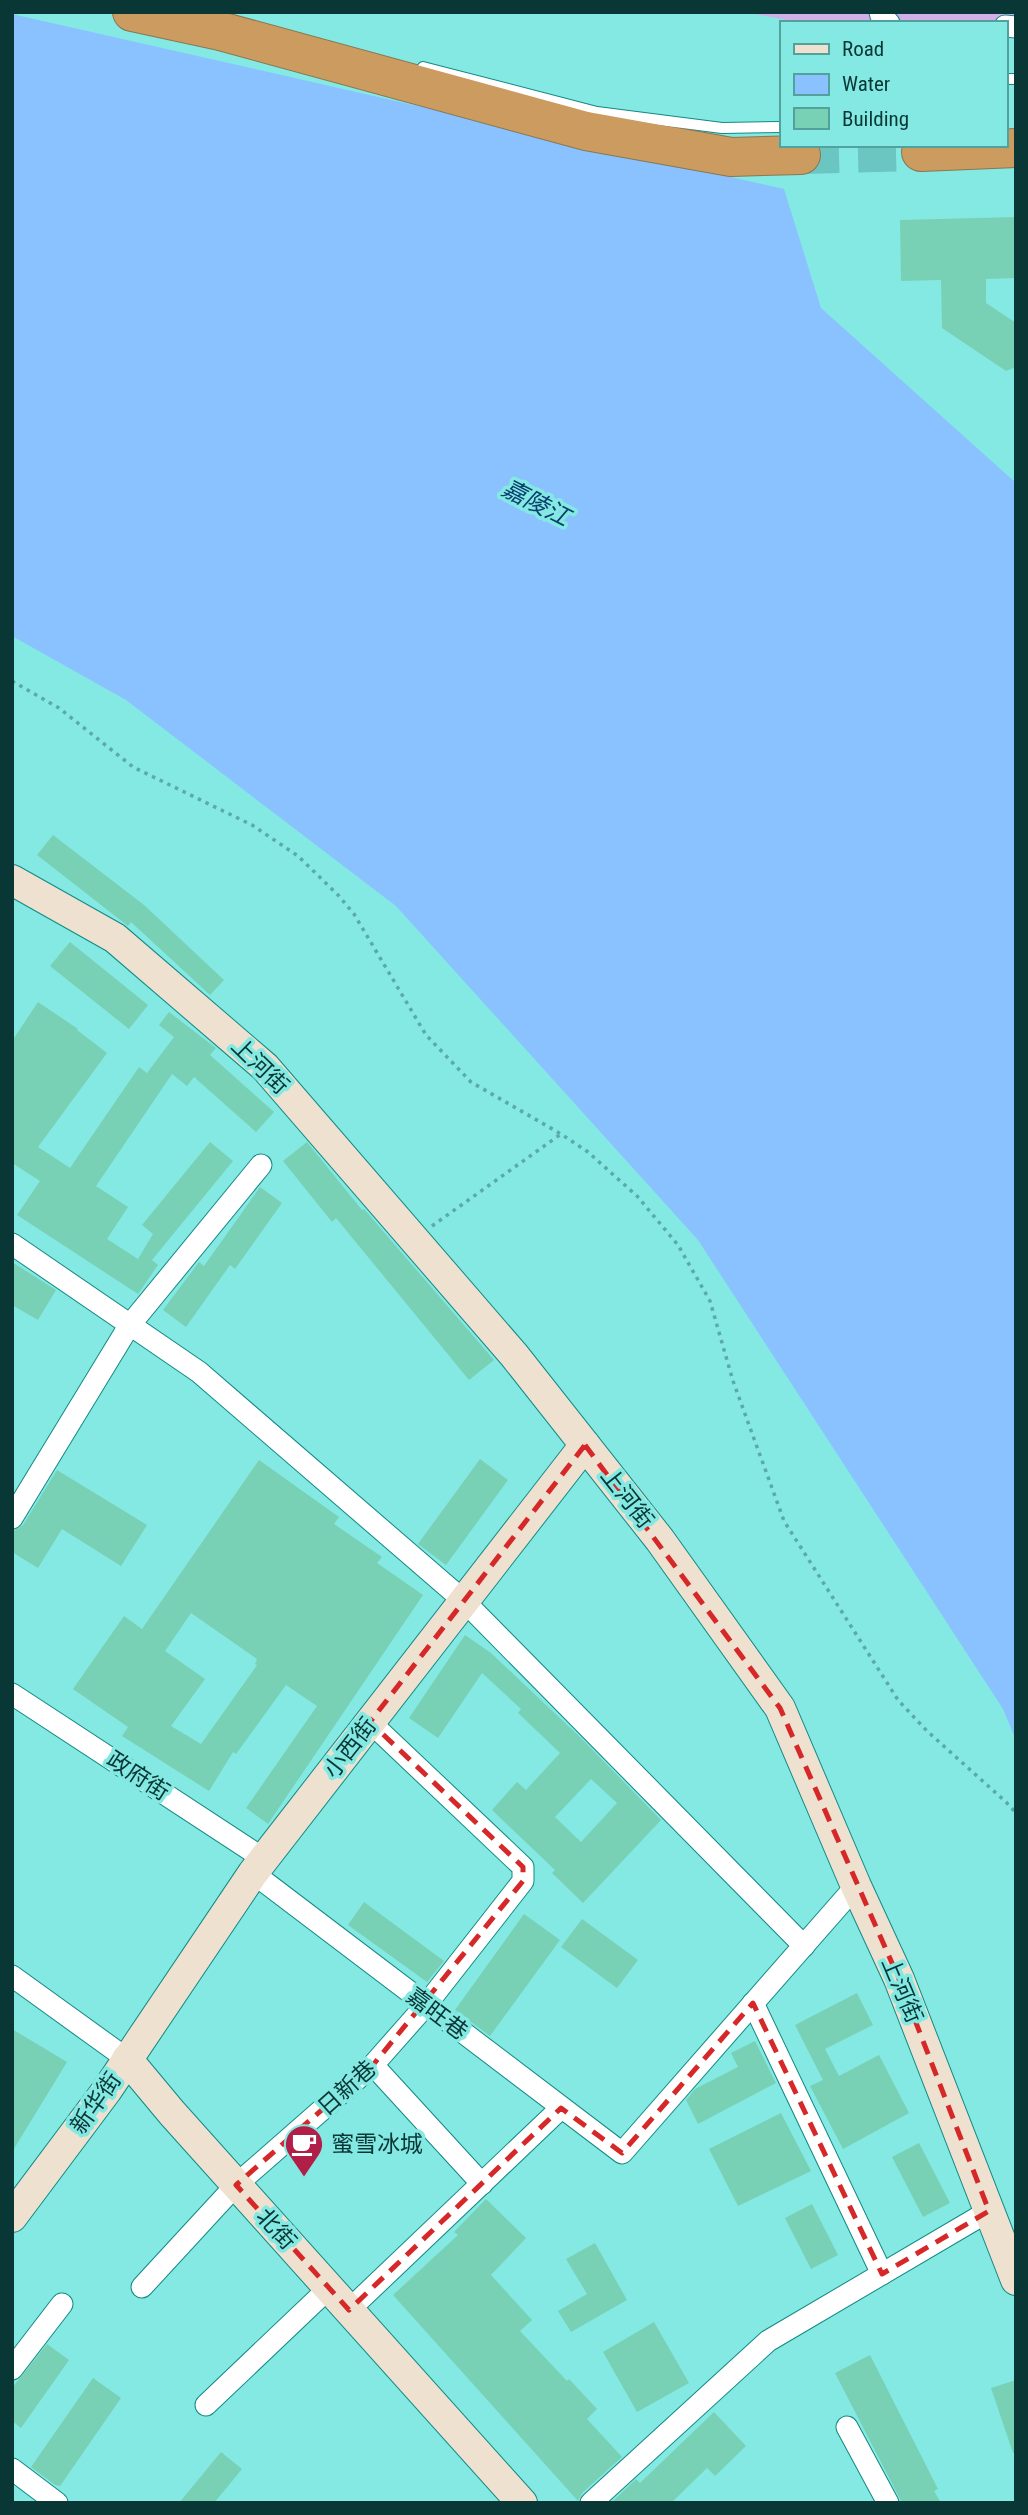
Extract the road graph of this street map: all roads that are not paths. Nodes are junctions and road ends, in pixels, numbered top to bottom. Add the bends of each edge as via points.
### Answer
1 (132, 12) edge
2 (414, 64) dead end
3 (780, 139) edge
4 (780, 144) tunnel mouth
5 (1016, 148) edge
6 (921, 152) dead end
7 (12, 880) edge
8 (261, 1165) dead end
9 (12, 1244) edge
10 (129, 1326) junction
11 (585, 1445) junction
12 (12, 1518) edge
13 (464, 1601) junction
14 (12, 1694) edge
15 (370, 1722) junction
16 (258, 1866) junction
17 (856, 1886) junction
18 (804, 1946) junction
19 (12, 1976) edge
20 (753, 2003) junction
21 (426, 2006) junction
22 (127, 2059) junction
23 (373, 2065) junction
24 (561, 2108) junction
25 (12, 2183) edge
26 (482, 2183) junction
27 (236, 2185) junction
28 (989, 2211) junction
29 (12, 2217) edge
30 (882, 2274) junction
31 (1016, 2280) edge
32 (142, 2287) dead end
33 (328, 2287) junction
34 (61, 2304) dead end
35 (349, 2311) junction
36 (12, 2369) edge
37 (206, 2405) dead end
38 (847, 2427) dead end
39 (12, 2469) edge
40 (57, 2503) edge
41 (522, 2503) edge
42 (591, 2503) edge
43 (888, 2503) edge

1 - 4 highway via 586,131 731,156
2 - 3 lane via 597,112
5 - 6 highway
7 - 11 street, 上河街 via 116,939 265,1067 514,1355
8 - 10 street
9 - 10 street
10 - 12 street
10 - 13 street via 199,1372
11 - 13 street, 小西街
11 - 17 street, 上河街 via 660,1540 780,1708
13 - 15 street, 小西街
13 - 18 street
14 - 16 street, 政府街
15 - 16 street, 小西街
15 - 21 street, 日新巷 via 523,1867 523,1881
16 - 21 street, 嘉旺巷
16 - 22 street, 小西街
17 - 18 street
17 - 28 street, 上河街 via 899,1979
18 - 20 street
19 - 22 street, 北街
20 - 24 street, 嘉旺巷 via 622,2153
20 - 30 street
21 - 23 street, 日新巷
21 - 24 street, 嘉旺巷
22 - 25 street, 新华街 via 89,2080
22 - 27 street, 北街
22 - 29 street, 新华街
23 - 26 street
23 - 27 street, 日新巷
24 - 26 street
26 - 35 street
27 - 32 street, 日新巷
27 - 33 street, 北街
28 - 30 street
28 - 31 street, 上河街
30 - 42 street via 768,2341
33 - 35 street, 北街
33 - 37 street
34 - 36 street
35 - 41 street, 北街
38 - 43 street
39 - 40 street

